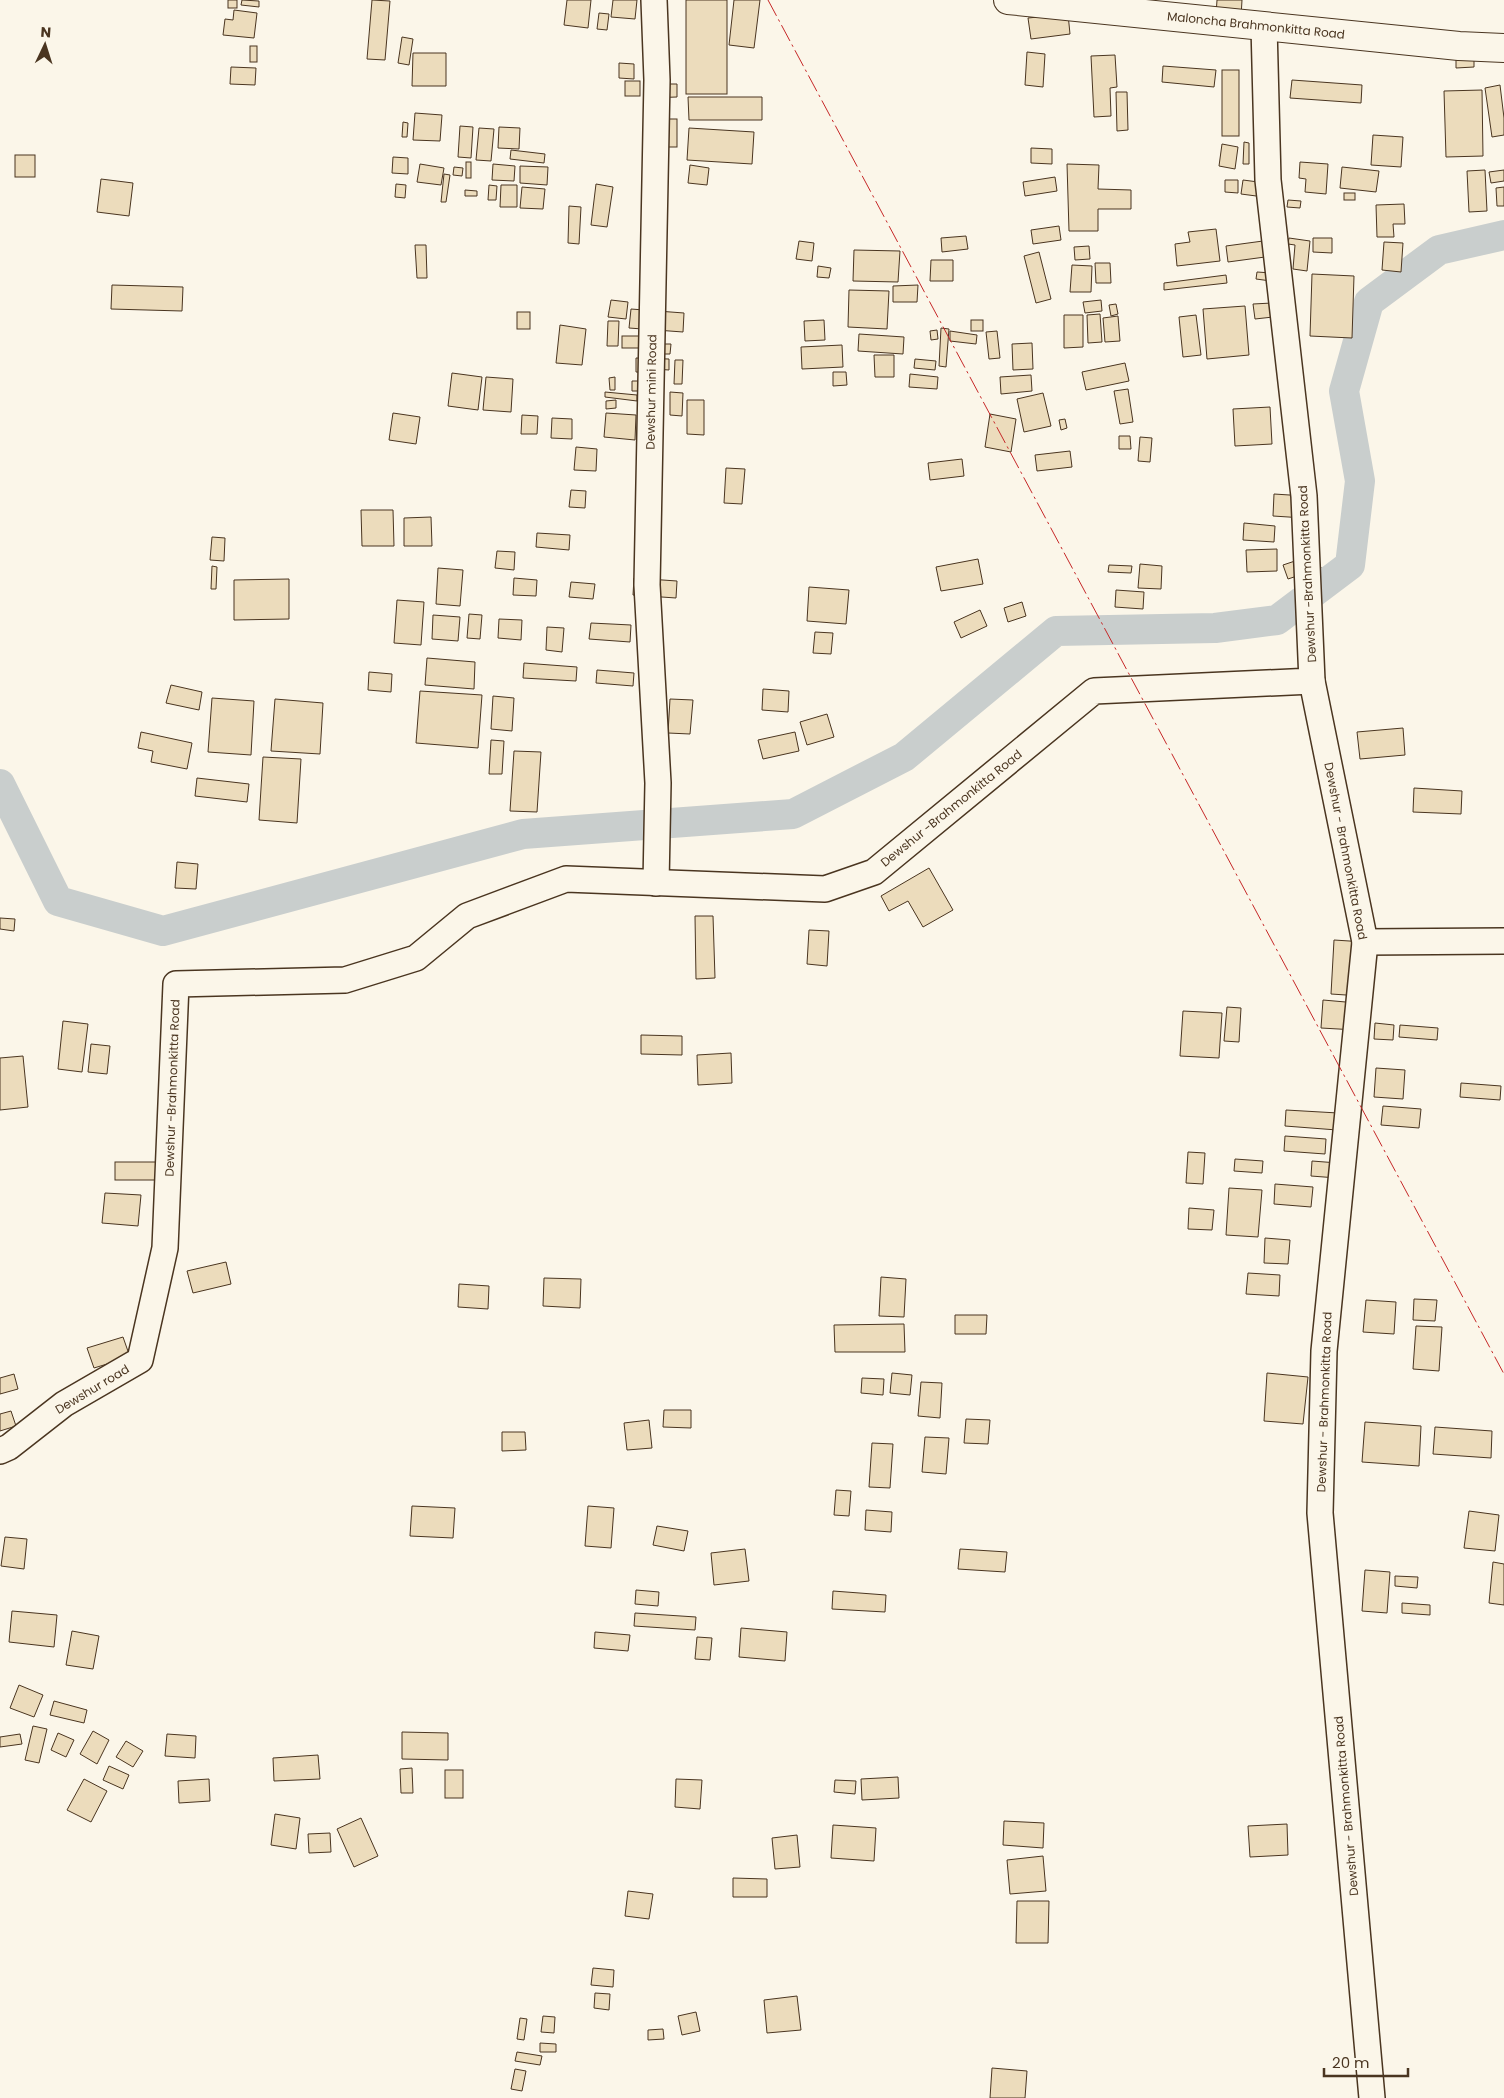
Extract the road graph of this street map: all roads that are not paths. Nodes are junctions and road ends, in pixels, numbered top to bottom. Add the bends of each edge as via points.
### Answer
1 (654, 0) edge
2 (1008, 0) edge
3 (1264, 26) junction
4 (1504, 48) edge
5 (1312, 680) junction
6 (656, 882) junction
7 (1504, 941) edge
8 (1365, 942) junction
9 (165, 1248) joint
10 (0, 1451) edge
11 (1372, 2098) edge

1 - 6 street, Dewshur mini Road via 657,80 647,585 658,784
2 - 3 street, Maloncha Brahmonkitta Road
3 - 4 street, Maloncha Brahmonkitta Road
3 - 5 street, Dewshur -Brahmonkitta Road via 1268,180 1304,496
5 - 6 street, Dewshur -Brahmonkitta Road via 1094,691 874,872 825,889
5 - 8 street, Dewshur - Brahmonkitta Road
6 - 9 street, Dewshur -Brahmonkitta Road via 566,878 467,916 416,958 345,980 176,984
7 - 8 street
8 - 11 street, Dewshur - Brahmonkitta Road via 1324,1350 1320,1513
9 - 10 street, Dewshur road via 140,1360 64,1404

